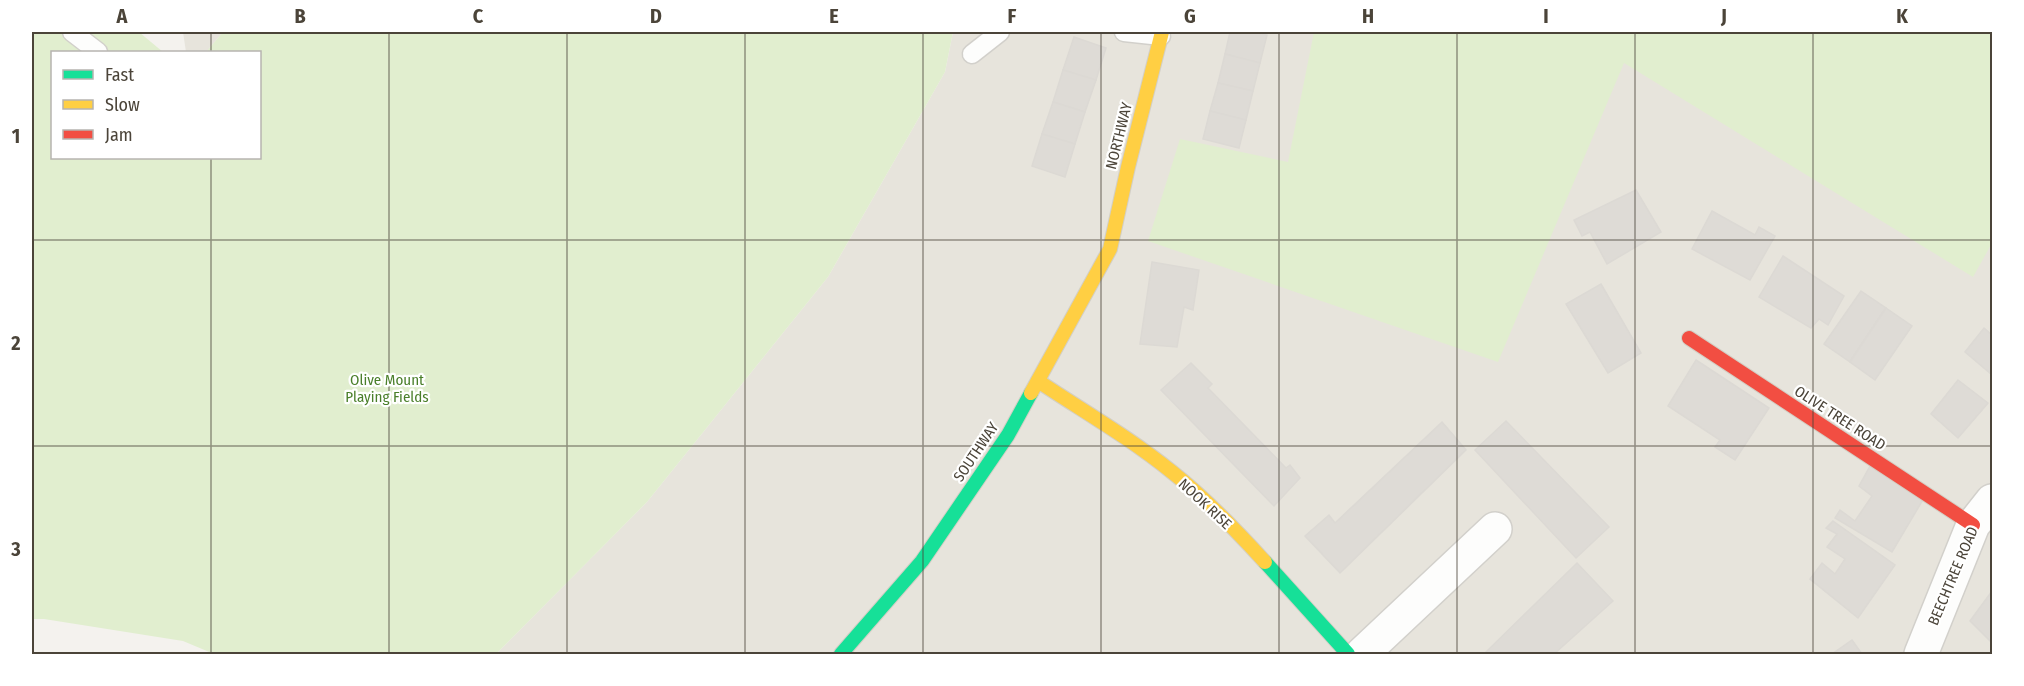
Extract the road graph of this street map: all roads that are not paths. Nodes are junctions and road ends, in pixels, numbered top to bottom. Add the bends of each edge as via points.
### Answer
1 (72, 32) edge
2 (1000, 32) edge
3 (1124, 32) edge
4 (1162, 34) edge
5 (97, 51) edge
6 (972, 54) dead end
7 (1110, 249) joint
8 (1689, 338) dead end
9 (1038, 381) junction
10 (1983, 513) edge
11 (1495, 530) dead end
12 (841, 654) edge
13 (1348, 654) edge
14 (1362, 654) edge
15 (1921, 654) edge

1 - 5 lane
2 - 6 lane
3 - 4 lane
4 - 7 street, NORTHWAY
7 - 9 street, SOUTHWAY
8 - 10 street, OLIVE TREE ROAD
9 - 12 street, SOUTHWAY via 1008,435 922,561
9 - 13 street, NOOK RISE via 1155,459 1192,489
10 - 15 street, BEECHTREE ROAD
11 - 14 street

